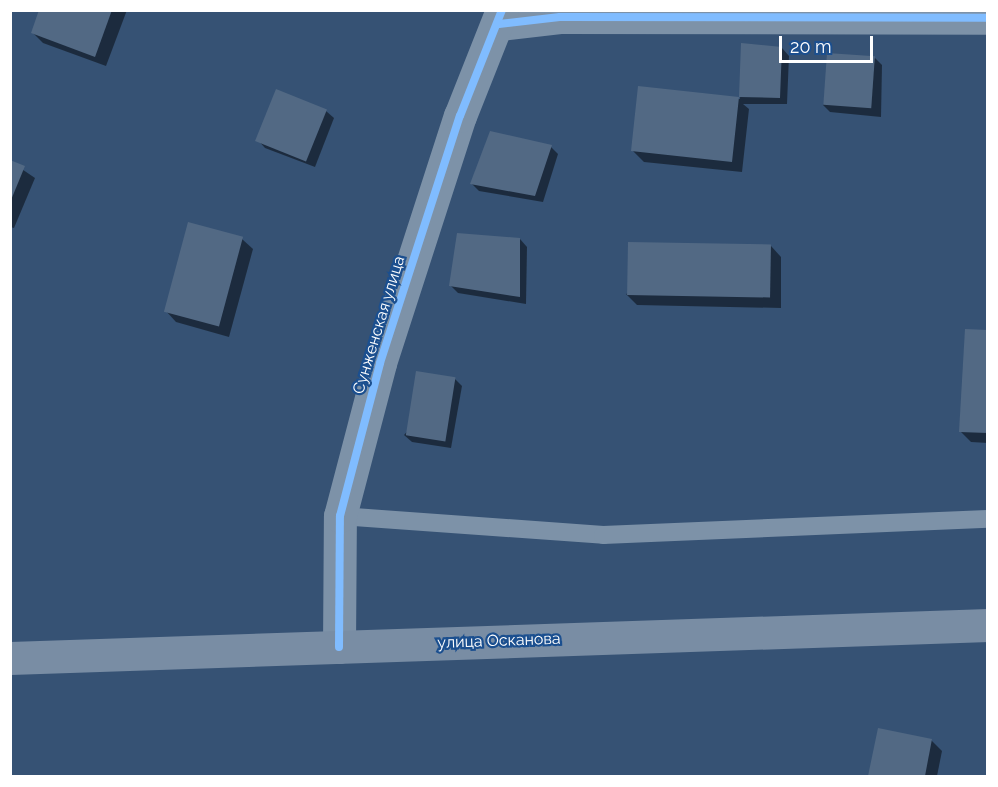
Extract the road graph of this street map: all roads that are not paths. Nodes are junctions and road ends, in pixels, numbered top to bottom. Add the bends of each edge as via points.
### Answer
1 (500, 17) edge
2 (987, 18) edge
3 (340, 516) junction
4 (987, 519) edge
5 (987, 625) edge
6 (339, 646) junction
7 (10, 658) edge

1 - 2 street, Сунженская улица
1 - 3 street, Сунженская улица via 460,116 380,363
3 - 4 lane via 603,536
3 - 6 street, Сунженская улица
5 - 6 main road, улица Осканова
6 - 7 main road, улица Осканова

